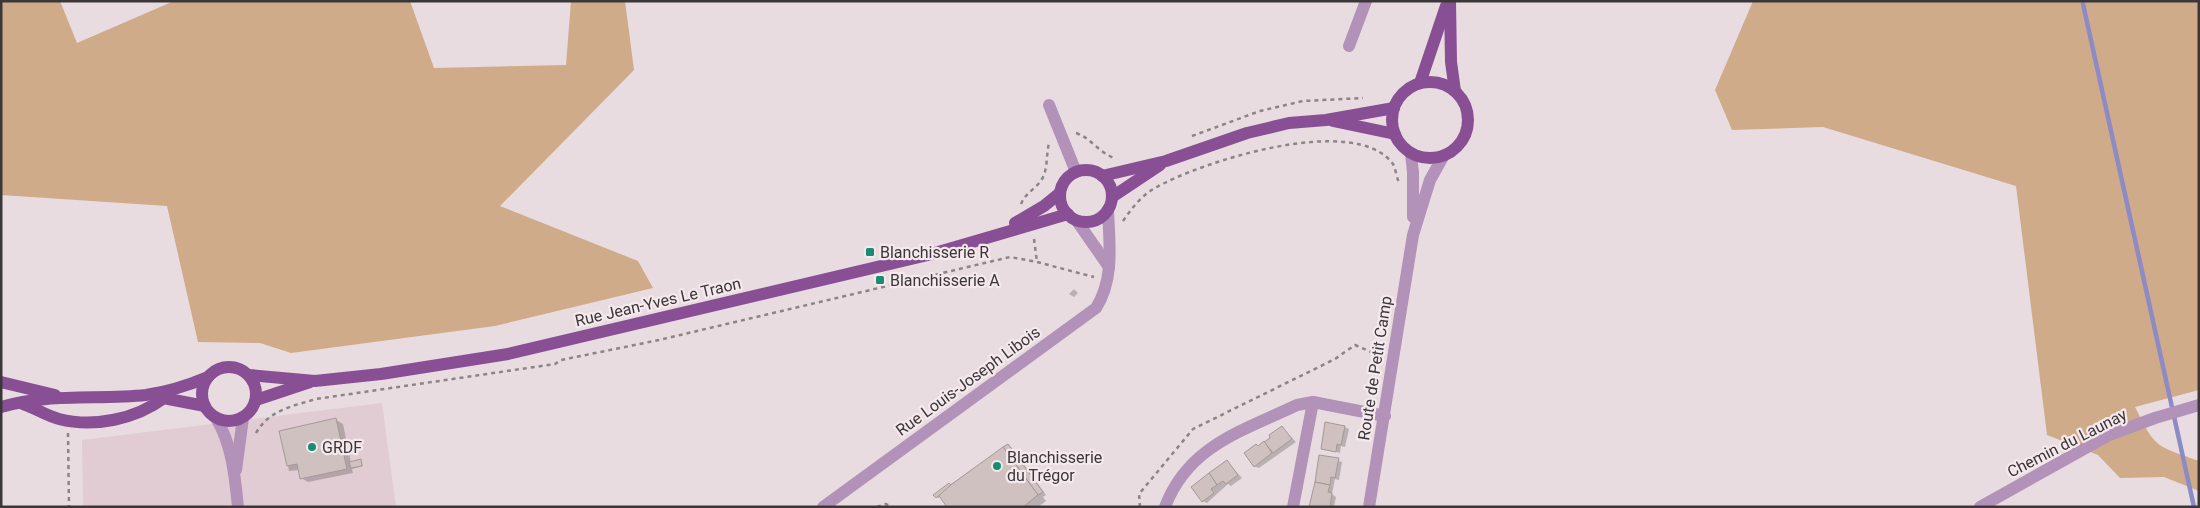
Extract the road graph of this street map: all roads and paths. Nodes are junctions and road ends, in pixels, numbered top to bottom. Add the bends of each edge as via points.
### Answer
1 (1366, 1) edge
2 (1449, 1) edge
3 (1349, 46) dead end
4 (1420, 83) junction
5 (1455, 92) junction
6 (1049, 106) dead end
7 (1394, 108) junction
8 (1326, 120) junction
9 (1061, 134) junction
10 (1395, 134) junction
11 (1411, 153) junction
12 (1444, 155) junction
13 (1121, 161) dead end
14 (1166, 161) junction
15 (1076, 172) junction
16 (1147, 174) junction
17 (1102, 176) junction
18 (1155, 188) dead end
19 (1060, 193) junction
20 (1110, 203) junction
21 (1072, 218) junction
22 (1413, 235) junction
23 (994, 236) junction
24 (1109, 267) junction
25 (1381, 357) dead end
26 (248, 375) junction
27 (208, 377) junction
28 (315, 380) junction
29 (1, 382) edge
30 (146, 395) junction
31 (63, 397) junction
32 (164, 398) junction
33 (256, 400) junction
34 (1313, 402) junction
35 (20, 403) junction
36 (2199, 405) edge
37 (205, 406) junction
38 (1, 407) edge
39 (1385, 416) junction
40 (216, 418) junction
41 (243, 418) junction
42 (68, 430) dead end
43 (235, 475) junction
44 (825, 506) edge
45 (69, 507) edge
46 (238, 507) edge
47 (877, 507) edge
48 (892, 507) edge
49 (1140, 507) edge
50 (1165, 507) edge
51 (1293, 507) edge
52 (1369, 507) edge
53 (1980, 507) edge

1 - 3 street
2 - 4 main road
2 - 5 main road
4 - 5 main road via 1435,82
4 - 7 main road via 1400,97
5 - 12 main road via 1466,107 1468,125 1458,147
6 - 9 street
7 - 8 main road
7 - 10 main road
8 - 10 main road
8 - 14 main road via 1298,122 1247,133
9 - 13 path via 1084,136 1102,153
9 - 15 street
10 - 11 main road
11 - 12 main road via 1431,158
11 - 22 street, Route de Petit Camp
12 - 22 street, Route de Petit Camp via 1430,180
14 - 16 main road
14 - 17 main road
15 - 17 main road via 1092,171
15 - 19 main road via 1064,182
16 - 18 path
16 - 20 main road
17 - 20 main road via 1108,182
19 - 21 main road via 1061,205
19 - 23 main road
20 - 21 main road via 1104,215 1091,222
20 - 24 street, Rue Louis-Joseph Libois
21 - 23 main road, Rue Jean-Yves Le Traon
21 - 24 street
22 - 39 street, Route de Petit Camp
23 - 28 main road, Rue Jean-Yves Le Traon via 508,354 382,374
24 - 44 street, Rue Louis-Joseph Libois via 1104,296 1096,308
25 - 49 path via 1355,345 1336,359 1193,429 1139,494
26 - 27 main road via 228,367
26 - 28 main road, Rue Jean-Yves Le Traon
26 - 33 main road via 254,382
27 - 30 main road
27 - 37 main road via 202,396
28 - 33 main road
29 - 31 main road
30 - 31 main road
30 - 32 main road
31 - 35 main road
32 - 35 main road via 135,415 95,421 59,419
32 - 37 main road
33 - 41 main road
34 - 39 street
34 - 50 street via 1296,404 1203,452 1172,488
34 - 51 street
35 - 38 main road
36 - 53 street, Chemin du Launay via 2110,436
37 - 40 main road
39 - 52 street, Route de Petit Camp
40 - 41 main road via 233,421
40 - 43 street via 226,439
41 - 43 street
42 - 45 path
43 - 46 street
47 - 48 path via 886,504

